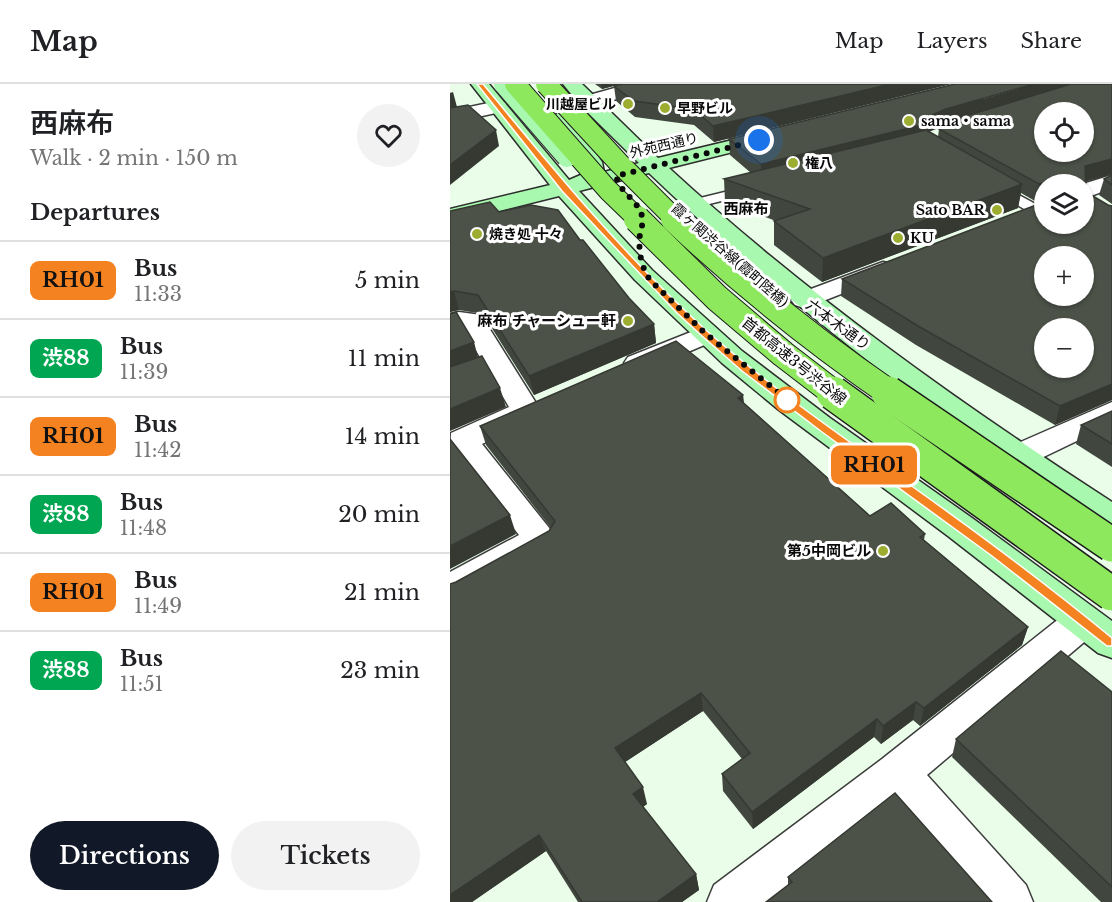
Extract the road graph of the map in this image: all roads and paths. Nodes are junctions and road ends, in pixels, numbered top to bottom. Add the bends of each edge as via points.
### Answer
1 (480, 84) edge
2 (504, 84) edge
3 (515, 84) edge
4 (546, 84) edge
5 (647, 84) edge
6 (578, 88) edge
7 (498, 107) junction
8 (450, 117) edge
9 (778, 118) edge
10 (795, 131) edge
11 (647, 159) junction
12 (591, 162) junction
13 (616, 176) junction
14 (557, 180) junction
15 (986, 181) edge
16 (1112, 181) edge
17 (497, 183) dead end
18 (770, 185) edge
19 (1094, 188) edge
20 (693, 204) junction
21 (1031, 212) edge
22 (450, 216) edge
23 (903, 261) edge
24 (650, 280) junction
25 (804, 300) junction
26 (450, 324) edge
27 (706, 334) junction
28 (611, 375) edge
29 (1112, 412) edge
30 (456, 443) edge
31 (1018, 456) junction
32 (1112, 519) edge
33 (1112, 545) edge
34 (996, 553) junction
35 (450, 589) edge
36 (1102, 619) edge
37 (897, 773) junction
38 (732, 902) edge
39 (1009, 902) edge

1 - 7 main road
2 - 34 main road, bridge via 604,198 706,303
3 - 36 highway, 首都高速3号渋谷線, bridge via 608,190 725,305 860,413
4 - 33 highway, 首都高速3号渋谷線, bridge via 637,182 748,286 894,396
5 - 6 street
6 - 11 main road, 六本木通り
6 - 12 main road via 563,120
6 - 31 main road, 霞ヶ関渋谷線(霞町陸橋) via 646,181 759,284 821,332
7 - 8 street
7 - 14 main road
9 - 11 main road, 外苑西通り
10 - 11 main road, 外苑西通り
11 - 12 main road, 外苑西通り
11 - 13 main road, 外苑西通り
11 - 20 main road, 六本木通り
12 - 14 main road via 594,177
13 - 14 main road, 外苑西通り
13 - 24 main road via 643,217 638,246
14 - 17 main road, 外苑西通り
14 - 22 main road, 外苑西通り
14 - 24 main road
15 - 21 lane
16 - 19 street
18 - 20 lane
20 - 25 main road, 六本木通り
23 - 25 street
24 - 27 main road
25 - 31 main road, 六本木通り
26 - 30 street via 472,321 487,366 537,407
27 - 28 street
27 - 34 main road via 825,430
29 - 31 street
30 - 35 street via 541,539
31 - 32 main road, 六本木通り
34 - 36 main road
36 - 37 street
37 - 38 street
37 - 39 street

